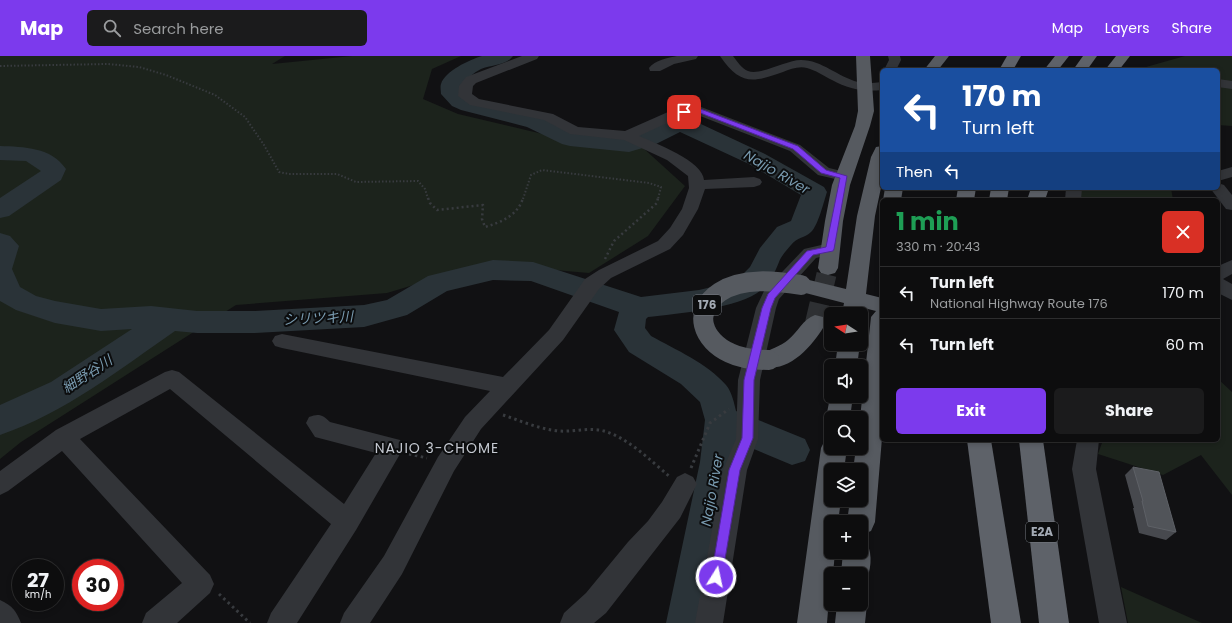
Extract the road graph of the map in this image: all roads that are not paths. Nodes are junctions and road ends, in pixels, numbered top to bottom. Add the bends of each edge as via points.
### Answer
1 (533, 56) edge
2 (692, 56) edge
3 (726, 56) edge
4 (863, 56) edge
5 (894, 56) edge
6 (1014, 56) edge
7 (1062, 56) edge
8 (1090, 56) edge
9 (1123, 56) edge
10 (949, 57) edge
11 (655, 68) dead end
12 (891, 68) edge
13 (934, 68) edge
14 (948, 68) edge
15 (1007, 68) edge
16 (1053, 68) edge
17 (1081, 68) edge
18 (1114, 68) edge
19 (1220, 83) edge
20 (1232, 85) edge
21 (880, 86) edge
22 (865, 88) junction
23 (627, 136) junction
24 (880, 155) edge
25 (1232, 172) edge
26 (1220, 175) edge
27 (844, 176) junction
28 (754, 182) dead end
29 (697, 185) junction
30 (1220, 190) edge
31 (1232, 205) edge
32 (829, 258) joint
33 (1232, 266) edge
34 (1220, 273) edge
35 (1220, 285) edge
36 (1232, 293) edge
37 (880, 305) edge
38 (854, 306) edge
39 (815, 323) tunnel mouth
40 (880, 337) edge
41 (282, 341) dead end
42 (507, 386) junction
43 (316, 423) dead end
44 (64, 438) junction
45 (979, 442) edge
46 (990, 442) edge
47 (1031, 442) edge
48 (1088, 442) edge
49 (0, 484) edge
50 (685, 484) road end
51 (826, 507) edge
52 (862, 515) edge
53 (347, 522) junction
54 (851, 611) edge
55 (0, 614) edge
56 (7, 623) edge
57 (156, 623) edge
58 (281, 623) edge
59 (354, 623) edge
60 (574, 623) edge
61 (709, 623) edge
62 (812, 623) edge
63 (850, 623) edge
64 (1006, 623) edge
65 (1054, 623) edge
66 (1112, 623) edge

1 - 23 street via 471,80 466,86 465,96 475,102 548,117 575,131
2 - 11 street via 665,61
3 - 22 street via 742,73 749,76 797,64 808,64 843,82
4 - 22 highway
5 - 12 street
6 - 15 highway
7 - 16 highway
8 - 17 highway
9 - 18 highway
10 - 13 highway
10 - 14 highway
19 - 20 street
21 - 22 street
22 - 27 highway via 866,111 863,124
23 - 27 street via 673,115 696,109 795,148 824,172
23 - 29 street via 684,164 696,175
24 - 38 highway via 866,216
25 - 26 street
27 - 32 highway
28 - 29 street
29 - 42 street via 690,209 664,245 605,274 592,284 556,335
30 - 31 street
32 - 61 street via 810,253 771,296 766,308 749,380 748,438 735,470
33 - 34 street
35 - 36 street
37 - 38 highway, 176
38 - 39 highway, 176, bridge via 801,285 772,282 740,285 713,298 704,310 703,323 707,334 721,348 739,358 769,360 779,358 796,347
40 - 52 highway
41 - 42 street
42 - 59 street via 473,423 446,464 393,565
43 - 53 street via 323,430 392,447
44 - 49 street
44 - 53 street via 172,378
44 - 57 street via 201,584
45 - 64 highway
46 - 64 highway
47 - 65 highway, E2A
48 - 66 street via 1084,470
50 - 60 street via 657,529 636,551 596,604
51 - 62 highway
53 - 58 street
54 - 63 highway
55 - 56 street

